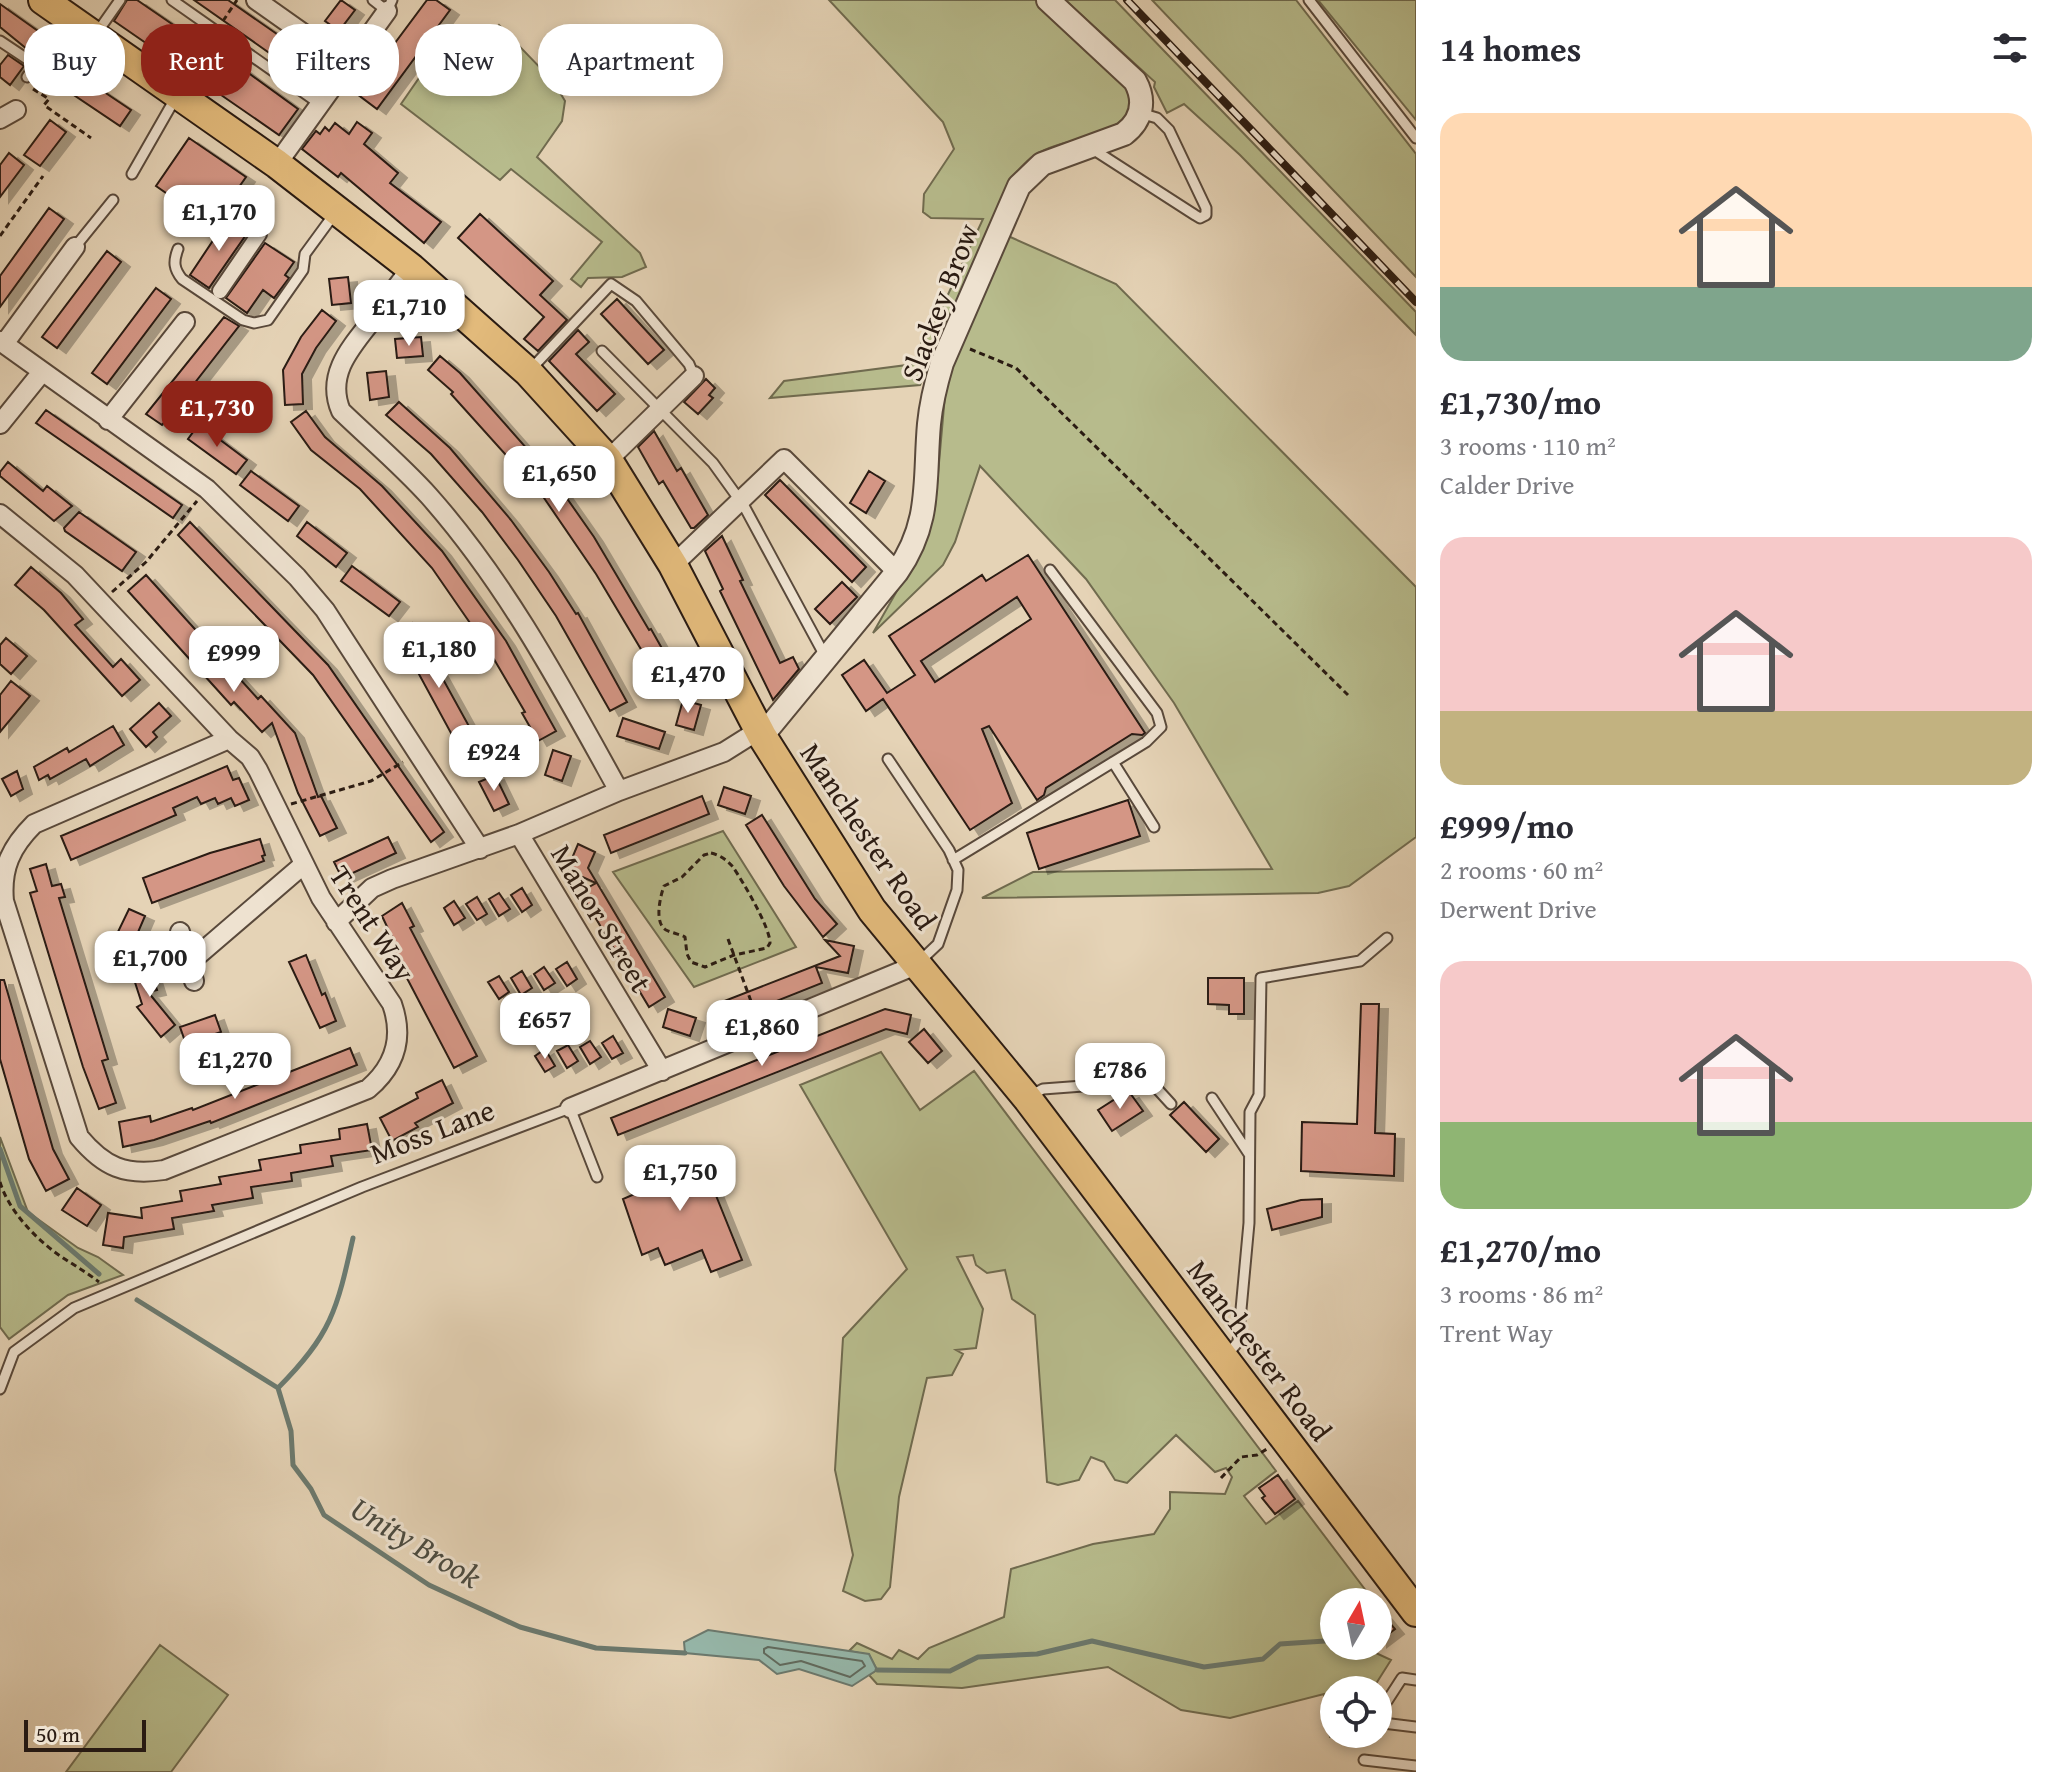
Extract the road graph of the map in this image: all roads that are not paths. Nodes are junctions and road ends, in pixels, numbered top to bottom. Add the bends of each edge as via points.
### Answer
1 (43, 0) edge
2 (120, 0) edge
3 (172, 0) edge
4 (256, 0) edge
5 (1048, 0) edge
6 (1309, 0) edge
7 (384, 4) edge
8 (68, 17) junction
9 (63, 24) edge
10 (78, 24) edge
11 (103, 24) edge
12 (290, 24) edge
13 (372, 24) edge
14 (0, 41) edge
15 (24, 57) edge
16 (176, 96) edge
17 (180, 96) edge
18 (327, 96) edge
19 (321, 104) junction
20 (1140, 113) junction
21 (1416, 138) edge
22 (1089, 146) junction
23 (277, 164) junction
24 (132, 174) dead end
25 (113, 200) dead end
26 (337, 210) junction
27 (259, 234) dead end
28 (75, 247) joint
29 (178, 249) dead end
30 (411, 268) junction
31 (220, 291) dead end
32 (185, 322) dead end
33 (2, 342) edge
34 (602, 351) dead end
35 (42, 372) junction
36 (528, 372) junction
37 (694, 376) joint
38 (659, 410) junction
39 (108, 420) junction
40 (0, 424) edge
41 (608, 460) junction
42 (741, 502) junction
43 (0, 514) edge
44 (673, 565) junction
45 (1050, 570) dead end
46 (897, 572) junction
47 (826, 659) junction
48 (760, 733) junction
49 (229, 739) junction
50 (888, 759) dead end
51 (1113, 762) junction
52 (619, 791) junction
53 (1154, 827) dead end
54 (519, 834) junction
55 (480, 849) junction
56 (953, 860) junction
57 (303, 865) junction
58 (1, 882) edge
59 (336, 922) junction
60 (180, 932) dead end
61 (1387, 938) dead end
62 (189, 963) junction
63 (916, 965) junction
64 (194, 981) dead end
65 (662, 1071) junction
66 (1027, 1098) junction
67 (1212, 1098) dead end
68 (1171, 1104) dead end
69 (570, 1108) junction
70 (1249, 1154) junction
71 (597, 1177) dead end
72 (1224, 1359) junction
73 (0, 1389) edge
74 (1416, 1612) edge
75 (1416, 1680) edge
76 (1416, 1727) edge
77 (1364, 1760) dead end
78 (1416, 1766) edge

1 - 8 main road, Manchester Road
2 - 11 lane
3 - 19 lane
4 - 12 street
5 - 20 street via 1130,75 1139,89
6 - 21 lane
7 - 13 street
8 - 9 lane
8 - 10 main road, Manchester Road
14 - 15 lane
16 - 24 lane
17 - 23 main road, Manchester Road
18 - 19 street
19 - 23 street
20 - 22 street, Slackey Brow via 1124,134
20 - 22 lane via 1157,118 1169,130 1206,215 1200,218
22 - 46 street, Slackey Brow via 1042,164 1019,186 942,363 931,404 924,514
23 - 26 main road, Manchester Road
25 - 28 lane
26 - 29 lane via 268,320 243,320 182,279 175,270
26 - 30 main road, Manchester Road
27 - 31 street
28 - 33 street
30 - 36 main road, Manchester Road
30 - 52 street via 344,357 336,400 341,411 428,495 488,570 538,645
32 - 39 street
33 - 35 street
34 - 38 lane
35 - 39 street
35 - 40 street
36 - 37 lane via 611,284 636,301
36 - 41 main road, Manchester Road
37 - 38 street
38 - 41 street
38 - 42 lane via 713,463
39 - 55 street via 207,489 297,577 325,610
41 - 44 main road, Manchester Road
42 - 44 street
42 - 46 street via 784,459
42 - 47 lane
43 - 49 street, Trent Way via 75,575
44 - 48 main road, Manchester Road
45 - 51 lane via 1157,713 1161,727 1156,734
46 - 47 street, Slackey Brow
47 - 48 street, Slackey Brow
48 - 52 street
48 - 63 main road, Manchester Road via 872,910
49 - 57 street, Trent Way via 250,757
49 - 58 street, Trent Way via 34,824 7,861
50 - 56 lane
51 - 53 lane
51 - 56 lane
52 - 54 street
54 - 55 street
54 - 65 street, Manor Street
55 - 59 street via 372,888
56 - 63 lane via 957,890 938,944
57 - 59 street, Trent Way
57 - 62 street, Trent Way
58 - 59 street, Trent Way via 79,1137 106,1163 143,1173 164,1170 368,1089 381,1078 397,1049 397,1018
60 - 62 street
61 - 70 lane via 1360,961 1261,978 1259,1095 1250,1112
62 - 64 street
63 - 65 street, Moss Lane
63 - 66 main road, Manchester Road
65 - 69 street, Moss Lane
66 - 68 lane via 1043,1089 1150,1081
66 - 72 main road, Manchester Road
67 - 70 lane
69 - 71 lane
69 - 73 lane, Moss Lane via 362,1187 74,1308 14,1352
70 - 72 lane via 1249,1223 1238,1342
72 - 74 main road, Manchester Road
75 - 76 lane via 1402,1678 1378,1715 1383,1723
77 - 78 lane

